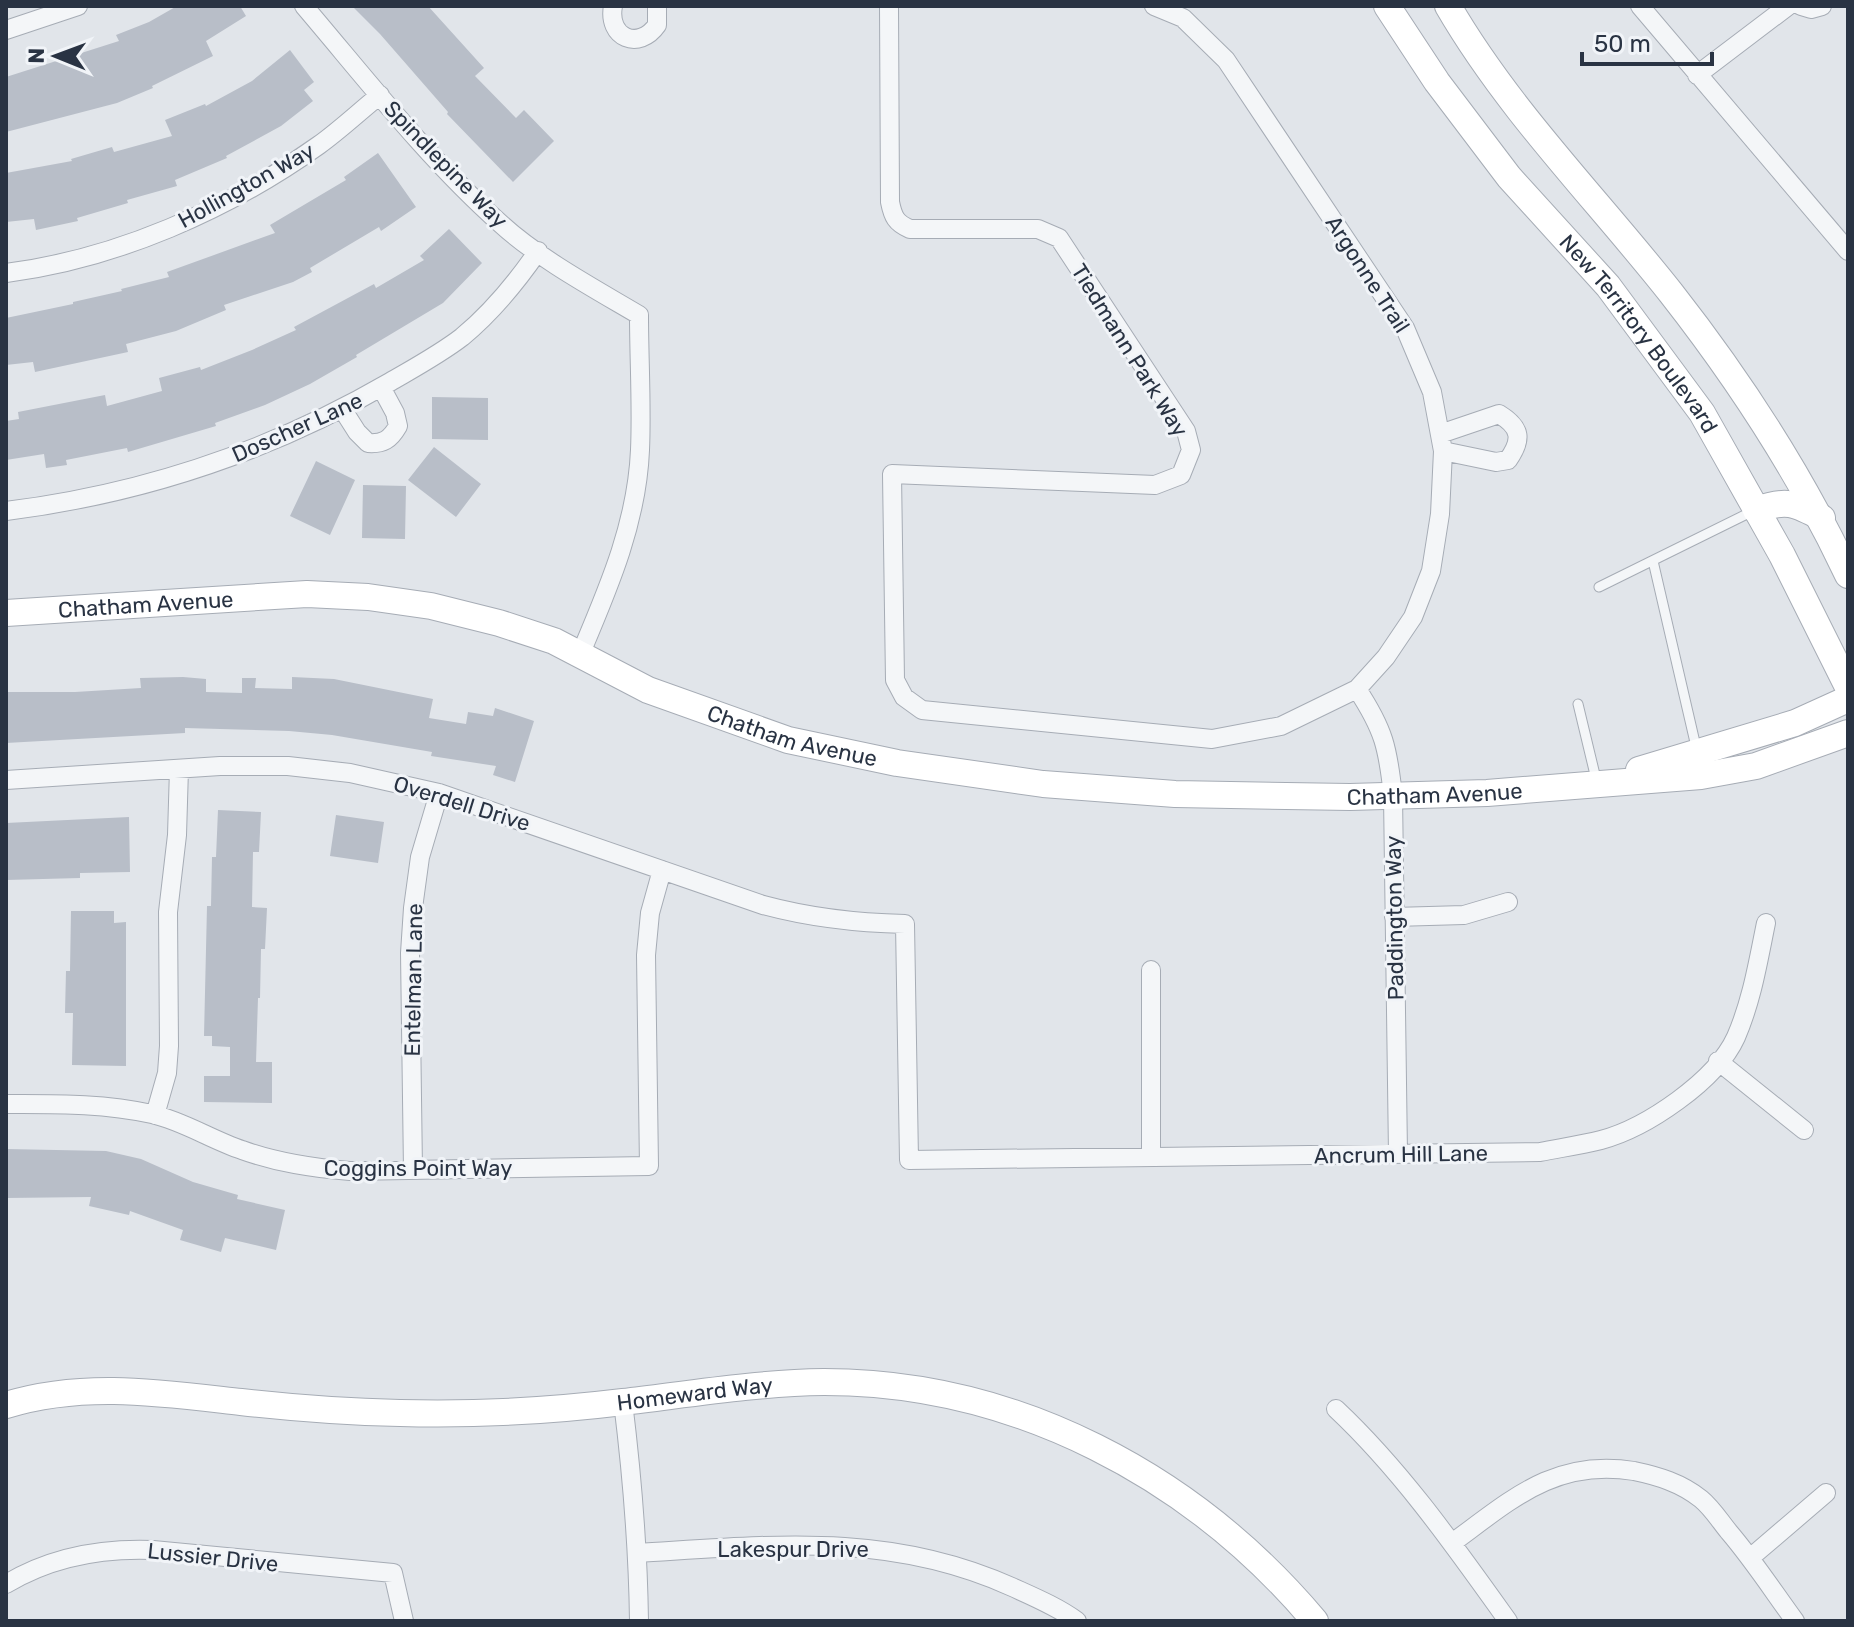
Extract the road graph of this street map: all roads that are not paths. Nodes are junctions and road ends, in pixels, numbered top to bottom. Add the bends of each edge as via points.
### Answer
1 (78, 6) edge
2 (304, 6) edge
3 (613, 6) edge
4 (657, 6) edge
5 (889, 6) edge
6 (1154, 6) edge
7 (1198, 6) edge
8 (1387, 6) edge
9 (1448, 6) edge
10 (1640, 6) edge
11 (1788, 6) edge
12 (1801, 6) edge
13 (1822, 6) edge
14 (1184, 12) edge
15 (6, 30) edge
16 (1697, 75) junction
17 (380, 95) junction
18 (538, 251) junction
19 (1848, 251) edge
20 (6, 273) edge
21 (381, 387) junction
22 (343, 410) junction
23 (1756, 510) junction
24 (6, 511) edge
25 (1822, 518) junction
26 (1653, 561) junction
27 (1848, 575) edge
28 (1599, 587) dead end
29 (6, 613) edge
30 (580, 655) junction
31 (1848, 687) edge
32 (1357, 689) junction
33 (904, 697) joint
34 (1848, 699) edge
35 (1578, 704) dead end
36 (1848, 733) edge
37 (1697, 751) junction
38 (179, 769) junction
39 (6, 780) edge
40 (1597, 784) junction
41 (439, 793) junction
42 (1393, 796) junction
43 (662, 870) junction
44 (1508, 902) dead end
45 (1394, 917) junction
46 (1766, 923) dead end
47 (1151, 970) dead end
48 (1718, 1061) junction
49 (6, 1104) edge
50 (155, 1115) junction
51 (1804, 1130) dead end
52 (1398, 1154) junction
53 (1151, 1157) junction
54 (909, 1160) joint
55 (413, 1170) junction
56 (623, 1402) junction
57 (6, 1405) edge
58 (1336, 1409) dead end
59 (1826, 1493) dead end
60 (1452, 1543) junction
61 (638, 1553) junction
62 (1750, 1558) junction
63 (6, 1584) edge
64 (403, 1613) edge
65 (639, 1621) edge
66 (1077, 1621) edge
67 (1315, 1621) edge
68 (1508, 1621) edge
69 (1795, 1621) edge

1 - 15 street
2 - 17 street, Spindlepine Way
3 - 4 street via 613,24 635,39 657,25
5 - 33 street, Tiedmann Park Way via 893,217 910,229 1038,229 1059,238 1186,431 1191,450 1181,475 1155,485 892,474 895,680
6 - 14 street, Argonne Trail
7 - 14 street
8 - 23 street, New Territory Boulevard via 1500,166 1608,286 1702,413
9 - 25 street via 1475,53 1749,398
10 - 16 street
11 - 16 street
12 - 13 street
14 - 32 street, Argonne Trail via 1226,60 1405,328 1432,392 1442,442 1440,514 1431,571 1413,617
16 - 19 street
17 - 18 street, Spindlepine Way via 463,187
17 - 20 street, Hollington Way via 319,145 224,202 159,232 79,259
18 - 21 street, Doscher Lane via 517,282 460,338
18 - 30 street, Spindlepine Way via 639,315 640,452 632,509 617,568
21 - 22 street, Doscher Lane
21 - 22 street via 398,426 391,437 368,443
22 - 24 street, Doscher Lane via 192,472
23 - 25 street via 1786,502
23 - 26 lane
23 - 31 street, New Territory Boulevard
25 - 27 street
26 - 28 lane
26 - 37 lane
29 - 30 street, Chatham Avenue via 237,597 368,597 499,623
30 - 42 street, Chatham Avenue via 648,690 788,740 897,763 1043,784 1175,794
32 - 33 street, Argonne Trail via 1281,726 1212,739 922,710
32 - 42 street, Paddington Way via 1376,717 1388,751
34 - 37 street, Chatham Avenue via 1795,723
35 - 40 lane
36 - 40 street, Chatham Avenue via 1756,766
37 - 40 street, Chatham Avenue
38 - 39 street, Overdell Drive
38 - 41 street, Overdell Drive via 288,766 350,773
38 - 50 street via 168,912 169,1046
40 - 42 street, Chatham Avenue
41 - 43 street, Overdell Drive
41 - 55 street, Entelman Lane via 420,857 413,908
42 - 45 street, Paddington Way
43 - 54 street, Overdell Drive via 809,918 905,924
43 - 55 street, Coggins Point Way via 646,955 649,1166
44 - 45 street via 1464,915
45 - 52 street, Paddington Way
46 - 48 street, Ancrum Hill Lane via 1751,994 1734,1040
47 - 53 street
48 - 51 street
48 - 52 street, Ancrum Hill Lane via 1679,1100 1603,1140 1540,1152
49 - 50 street, Coggins Point Way via 104,1105
50 - 55 street, Coggins Point Way via 281,1163 350,1171
52 - 53 street, Ancrum Hill Lane
53 - 54 street, Ancrum Hill Lane
56 - 57 street, Homeward Way via 401,1413 116,1389 65,1392
56 - 61 street
56 - 67 street, Homeward Way via 823,1382 896,1387 1013,1413 1099,1447 1179,1495 1264,1565
58 - 60 street via 1366,1437
59 - 62 street
60 - 62 street via 1535,1485 1594,1467 1653,1475 1680,1485 1703,1501
60 - 68 street
61 - 65 street
61 - 66 street, Lakespur Drive via 828,1545 898,1552 990,1577
62 - 69 street
63 - 64 street, Lussier Drive via 71,1557 153,1550 393,1573

